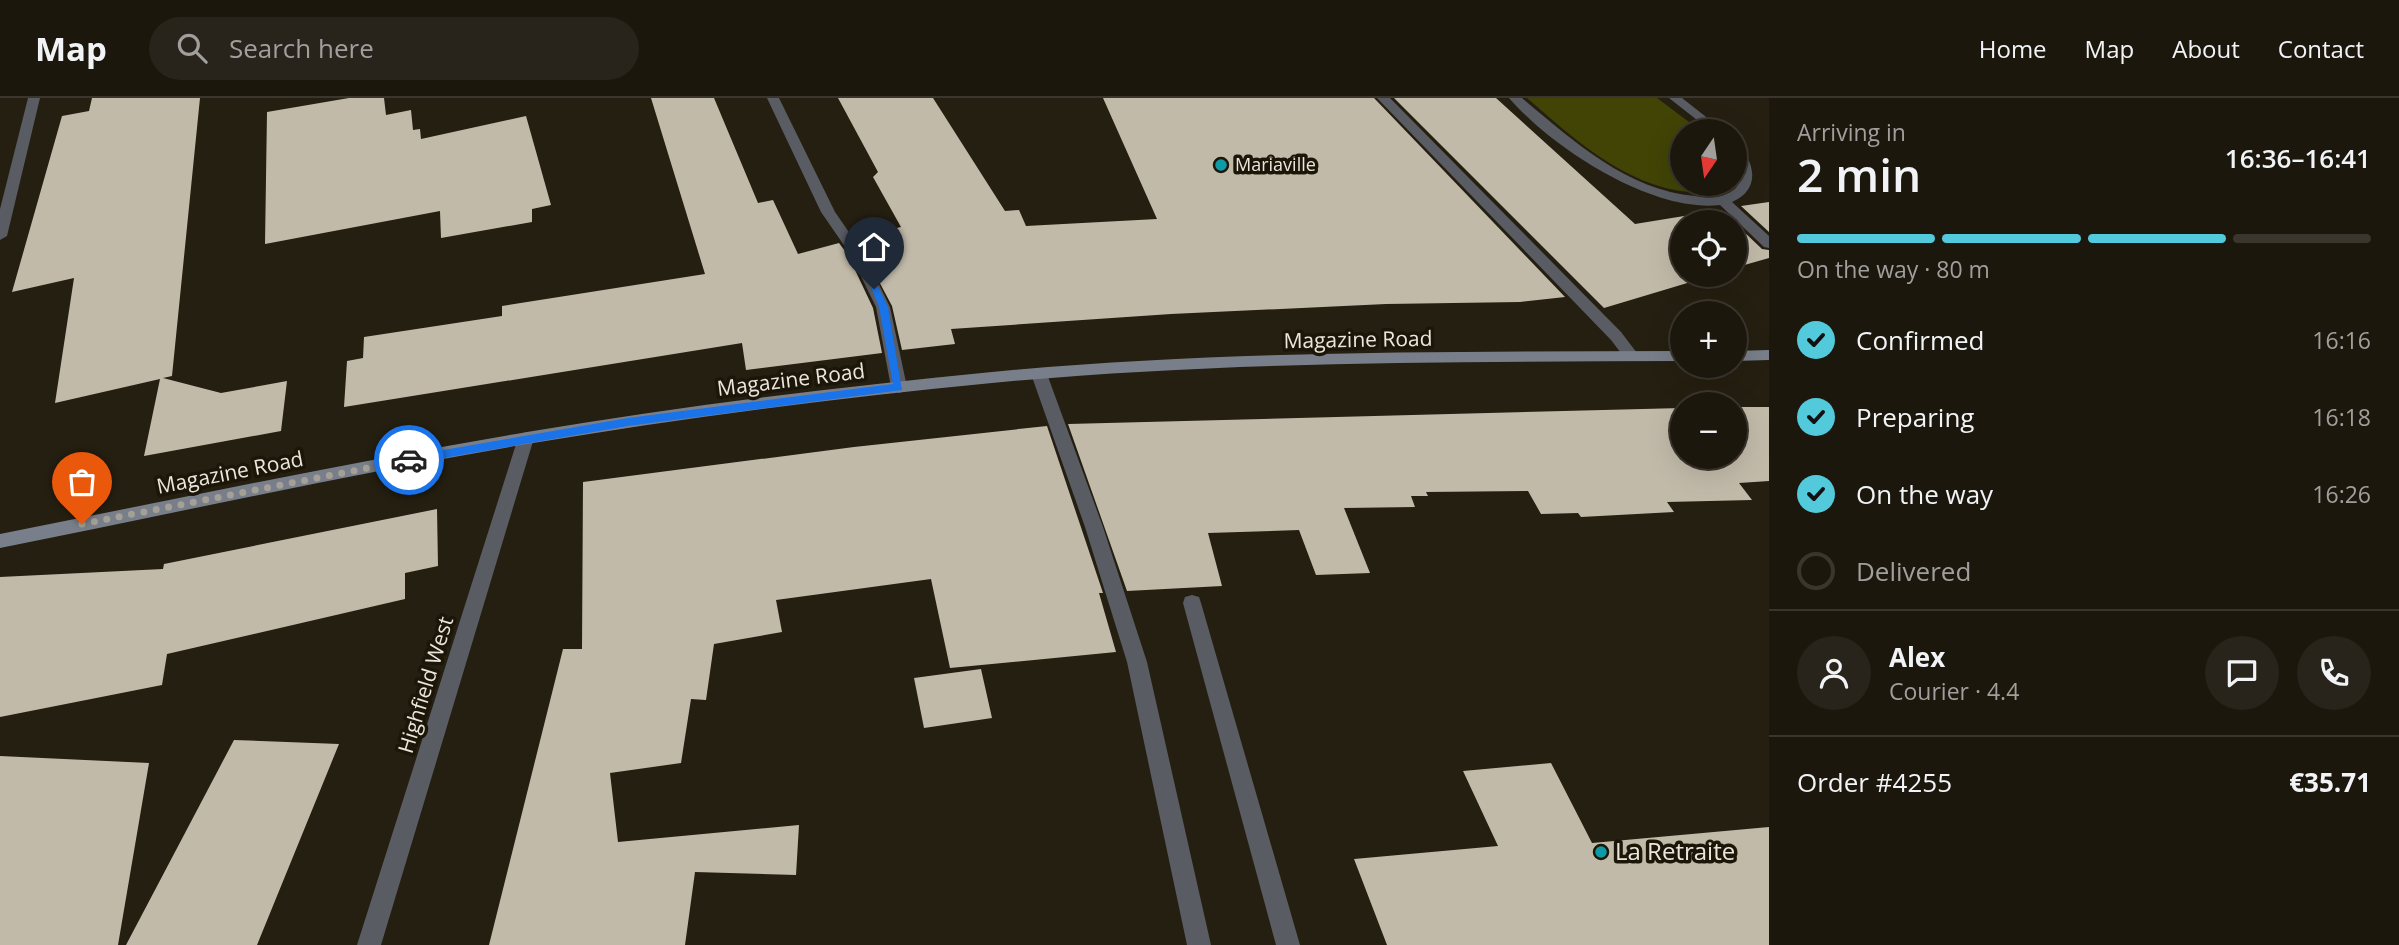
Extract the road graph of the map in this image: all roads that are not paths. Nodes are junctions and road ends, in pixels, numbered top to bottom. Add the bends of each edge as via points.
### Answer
1 (34, 98) edge
2 (773, 98) edge
3 (1383, 98) edge
4 (1515, 98) edge
5 (1675, 98) edge
6 (1702, 119) edge
7 (1733, 196) edge
8 (1724, 202) junction
9 (0, 236) edge
10 (1769, 244) edge
11 (1769, 355) edge
12 (1632, 356) junction
13 (1670, 356) edge
14 (1747, 356) edge
15 (1039, 374) junction
16 (899, 387) junction
17 (526, 438) junction
18 (0, 541) edge
19 (1192, 603) dead end
20 (369, 945) edge
21 (1199, 945) edge
22 (1288, 945) edge

1 - 9 street
2 - 16 street via 828,212 857,254 883,307
3 - 12 street
4 - 8 street via 1591,162 1619,178 1681,198
5 - 6 street
7 - 8 street
8 - 10 street
11 - 14 main road
12 - 13 main road, Magazine Road
12 - 15 main road, Magazine Road via 1318,361
15 - 16 main road, Magazine Road
15 - 21 street via 1137,663
16 - 17 main road, Magazine Road
17 - 18 main road, Magazine Road
17 - 20 street, Highfield West
19 - 22 street

